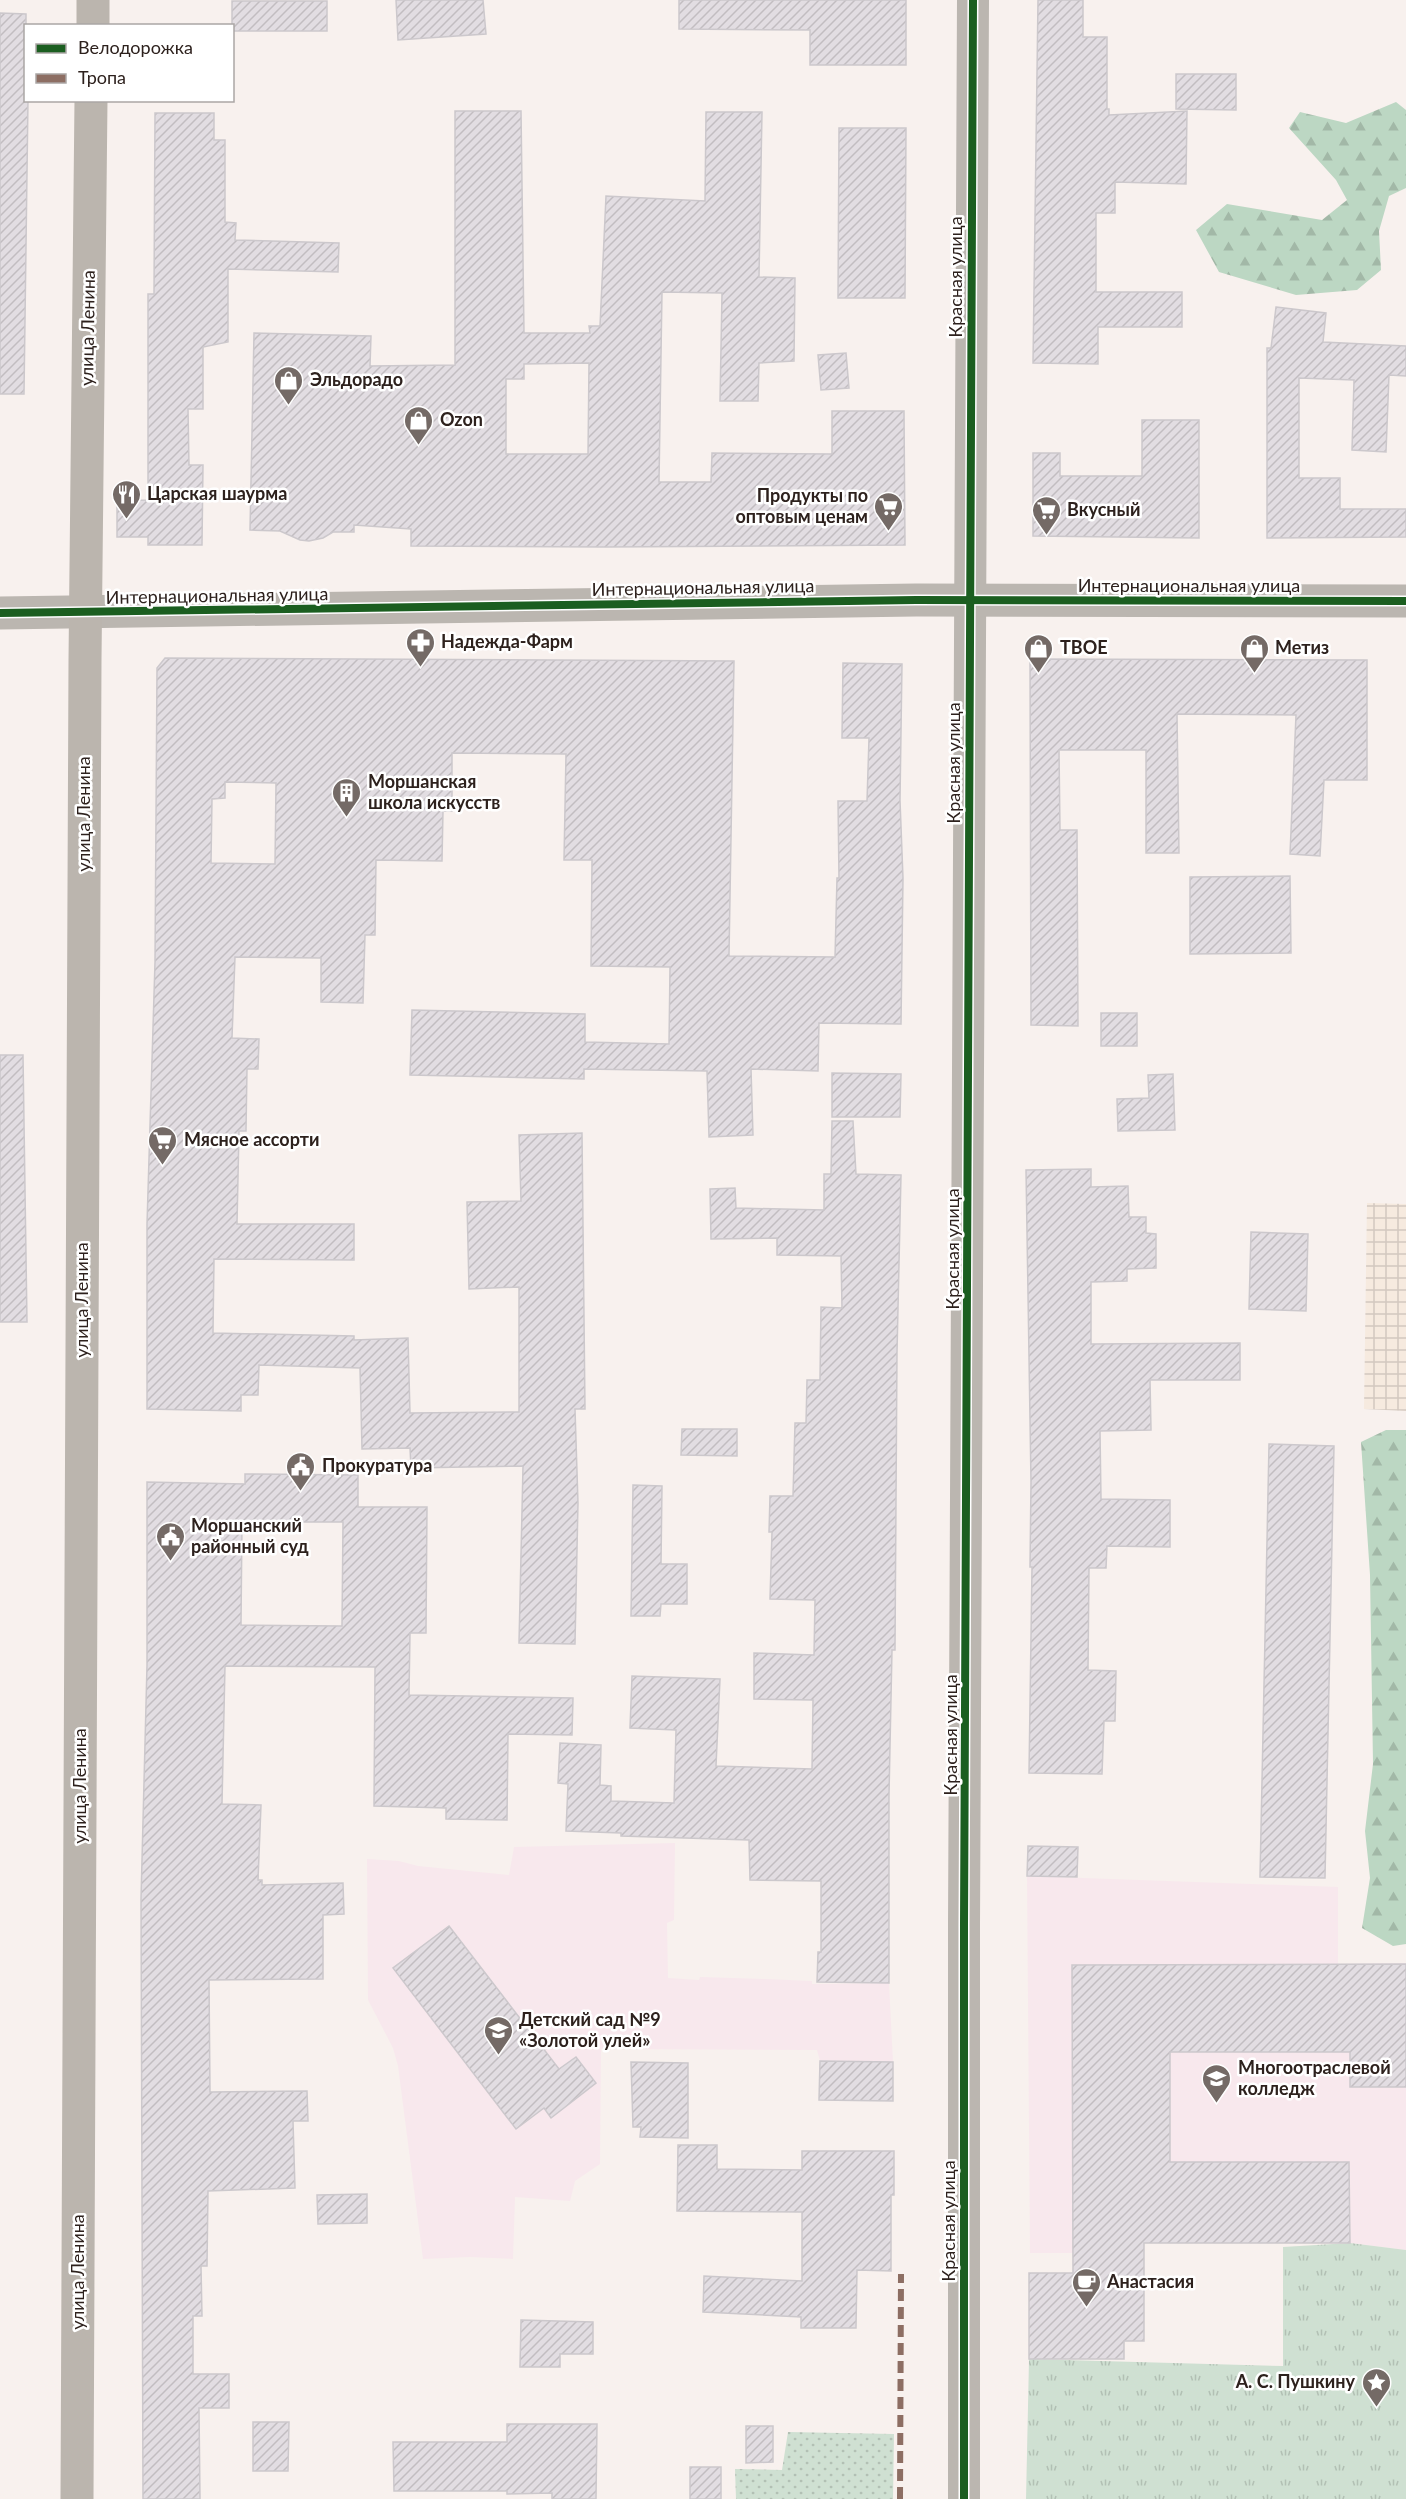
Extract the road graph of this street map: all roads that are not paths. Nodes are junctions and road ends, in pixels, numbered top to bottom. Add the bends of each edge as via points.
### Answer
1 (93, 0) edge
2 (973, 0) edge
3 (93, 24) edge
4 (91, 102) edge
5 (970, 599) junction
6 (1406, 601) edge
7 (0, 613) edge
8 (85, 613) junction
9 (77, 2499) edge
10 (964, 2499) edge

1 - 3 main road
2 - 5 street, Красная улица
4 - 8 main road, улица Ленина
5 - 6 street, Интернациональная улица
5 - 8 street, Интернациональная улица
5 - 10 street, Красная улица
7 - 8 street, Интернациональная улица
8 - 9 main road, улица Ленина

